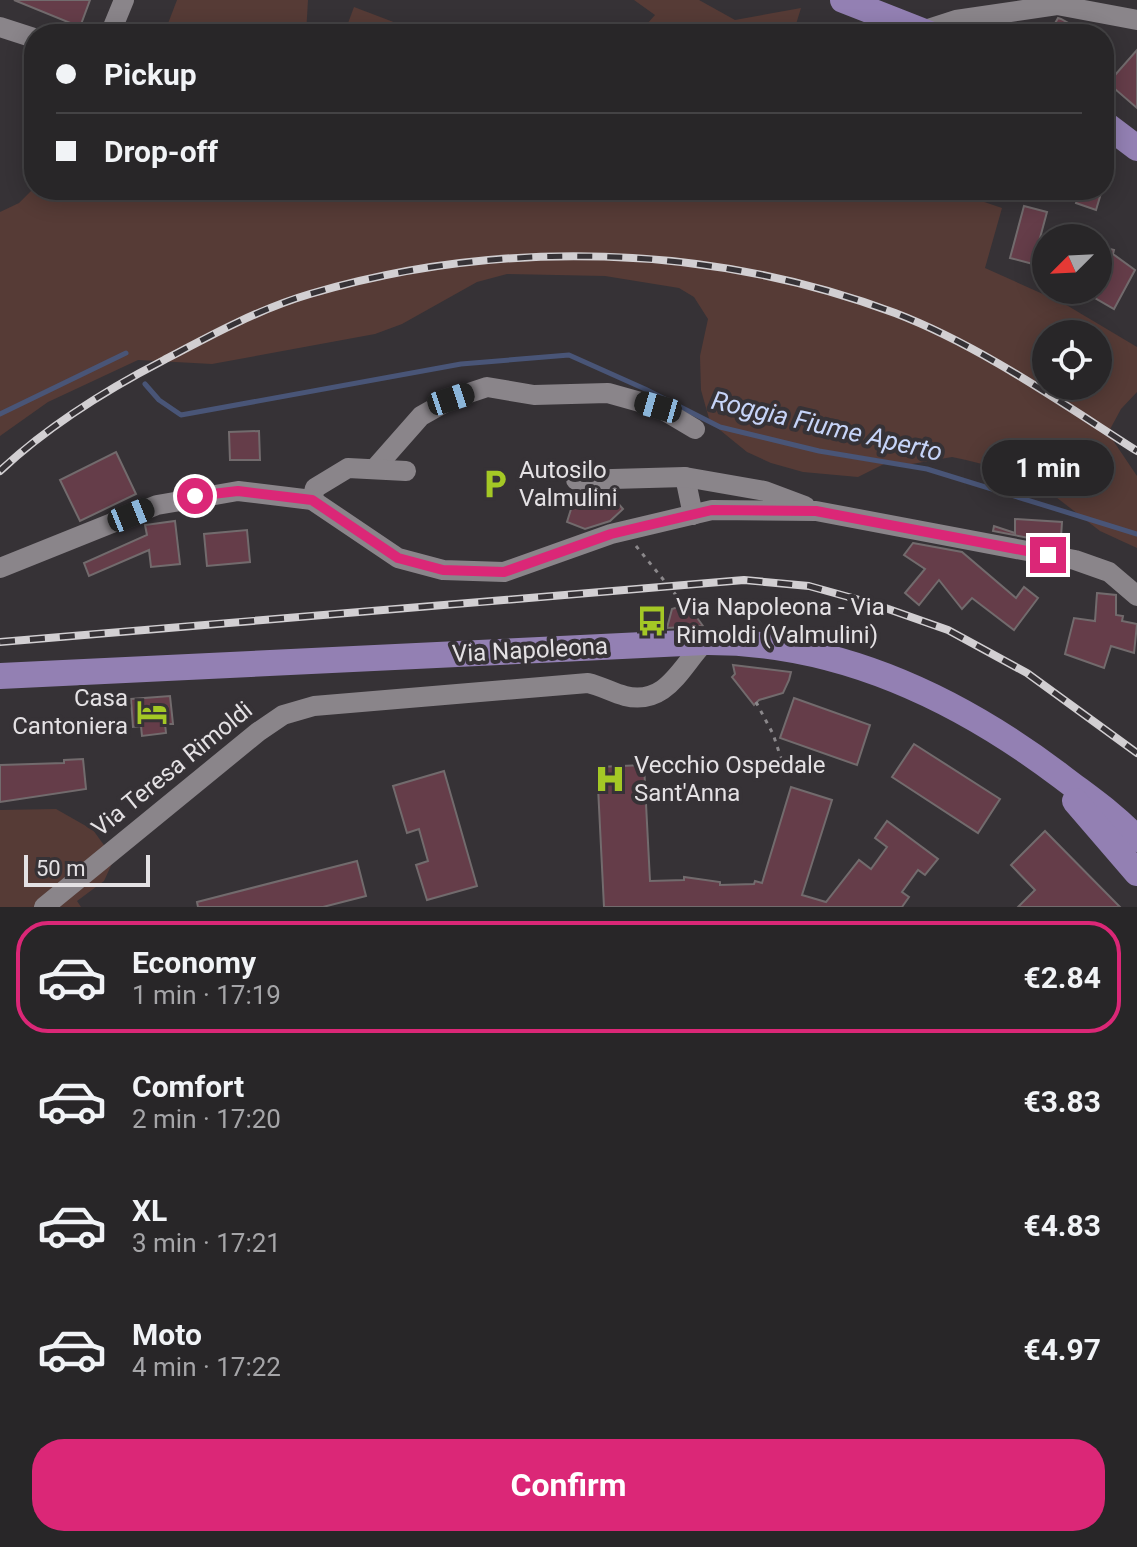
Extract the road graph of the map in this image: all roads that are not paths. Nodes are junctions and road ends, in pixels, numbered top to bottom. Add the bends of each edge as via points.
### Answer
1 (124, 0) edge
2 (843, 0) edge
3 (1012, 5) edge
4 (1137, 20) edge
5 (114, 24) edge
6 (905, 24) edge
7 (946, 24) edge
8 (0, 27) edge
9 (24, 35) edge
10 (1114, 119) edge
11 (1114, 128) edge
12 (1135, 138) edge
13 (695, 429) dead end
14 (376, 467) junction
15 (406, 471) dead end
16 (685, 477) junction
17 (576, 480) dead end
18 (312, 500) junction
19 (816, 511) junction
20 (693, 515) junction
21 (0, 568) edge
22 (1137, 596) edge
23 (705, 642) junction
24 (0, 676) edge
25 (1035, 757) junction
26 (1132, 828) edge
27 (1137, 873) edge
28 (44, 907) edge

1 - 5 street
2 - 6 main road
3 - 4 street via 1057,5
3 - 7 street
8 - 9 street
10 - 12 main road
11 - 12 main road
13 - 14 street via 658,407 608,393 534,395 487,387 421,416
14 - 15 street
14 - 18 street via 348,468 315,488
16 - 17 street
16 - 19 street via 765,491
16 - 20 street
18 - 20 street via 398,558 443,570 504,572 611,534
18 - 21 street via 238,491 195,496 157,505
19 - 20 street via 712,510
19 - 22 street via 1075,560 1109,572
23 - 24 main road, Via Napoleona
23 - 25 main road, Via Napoleona via 805,651 851,662 969,714
23 - 28 street, Via Teresa Rimoldi via 670,685 647,697 588,683 314,706 283,715
25 - 26 main road, Via Napoleona via 1097,815
25 - 27 main road, Via Napoleona

